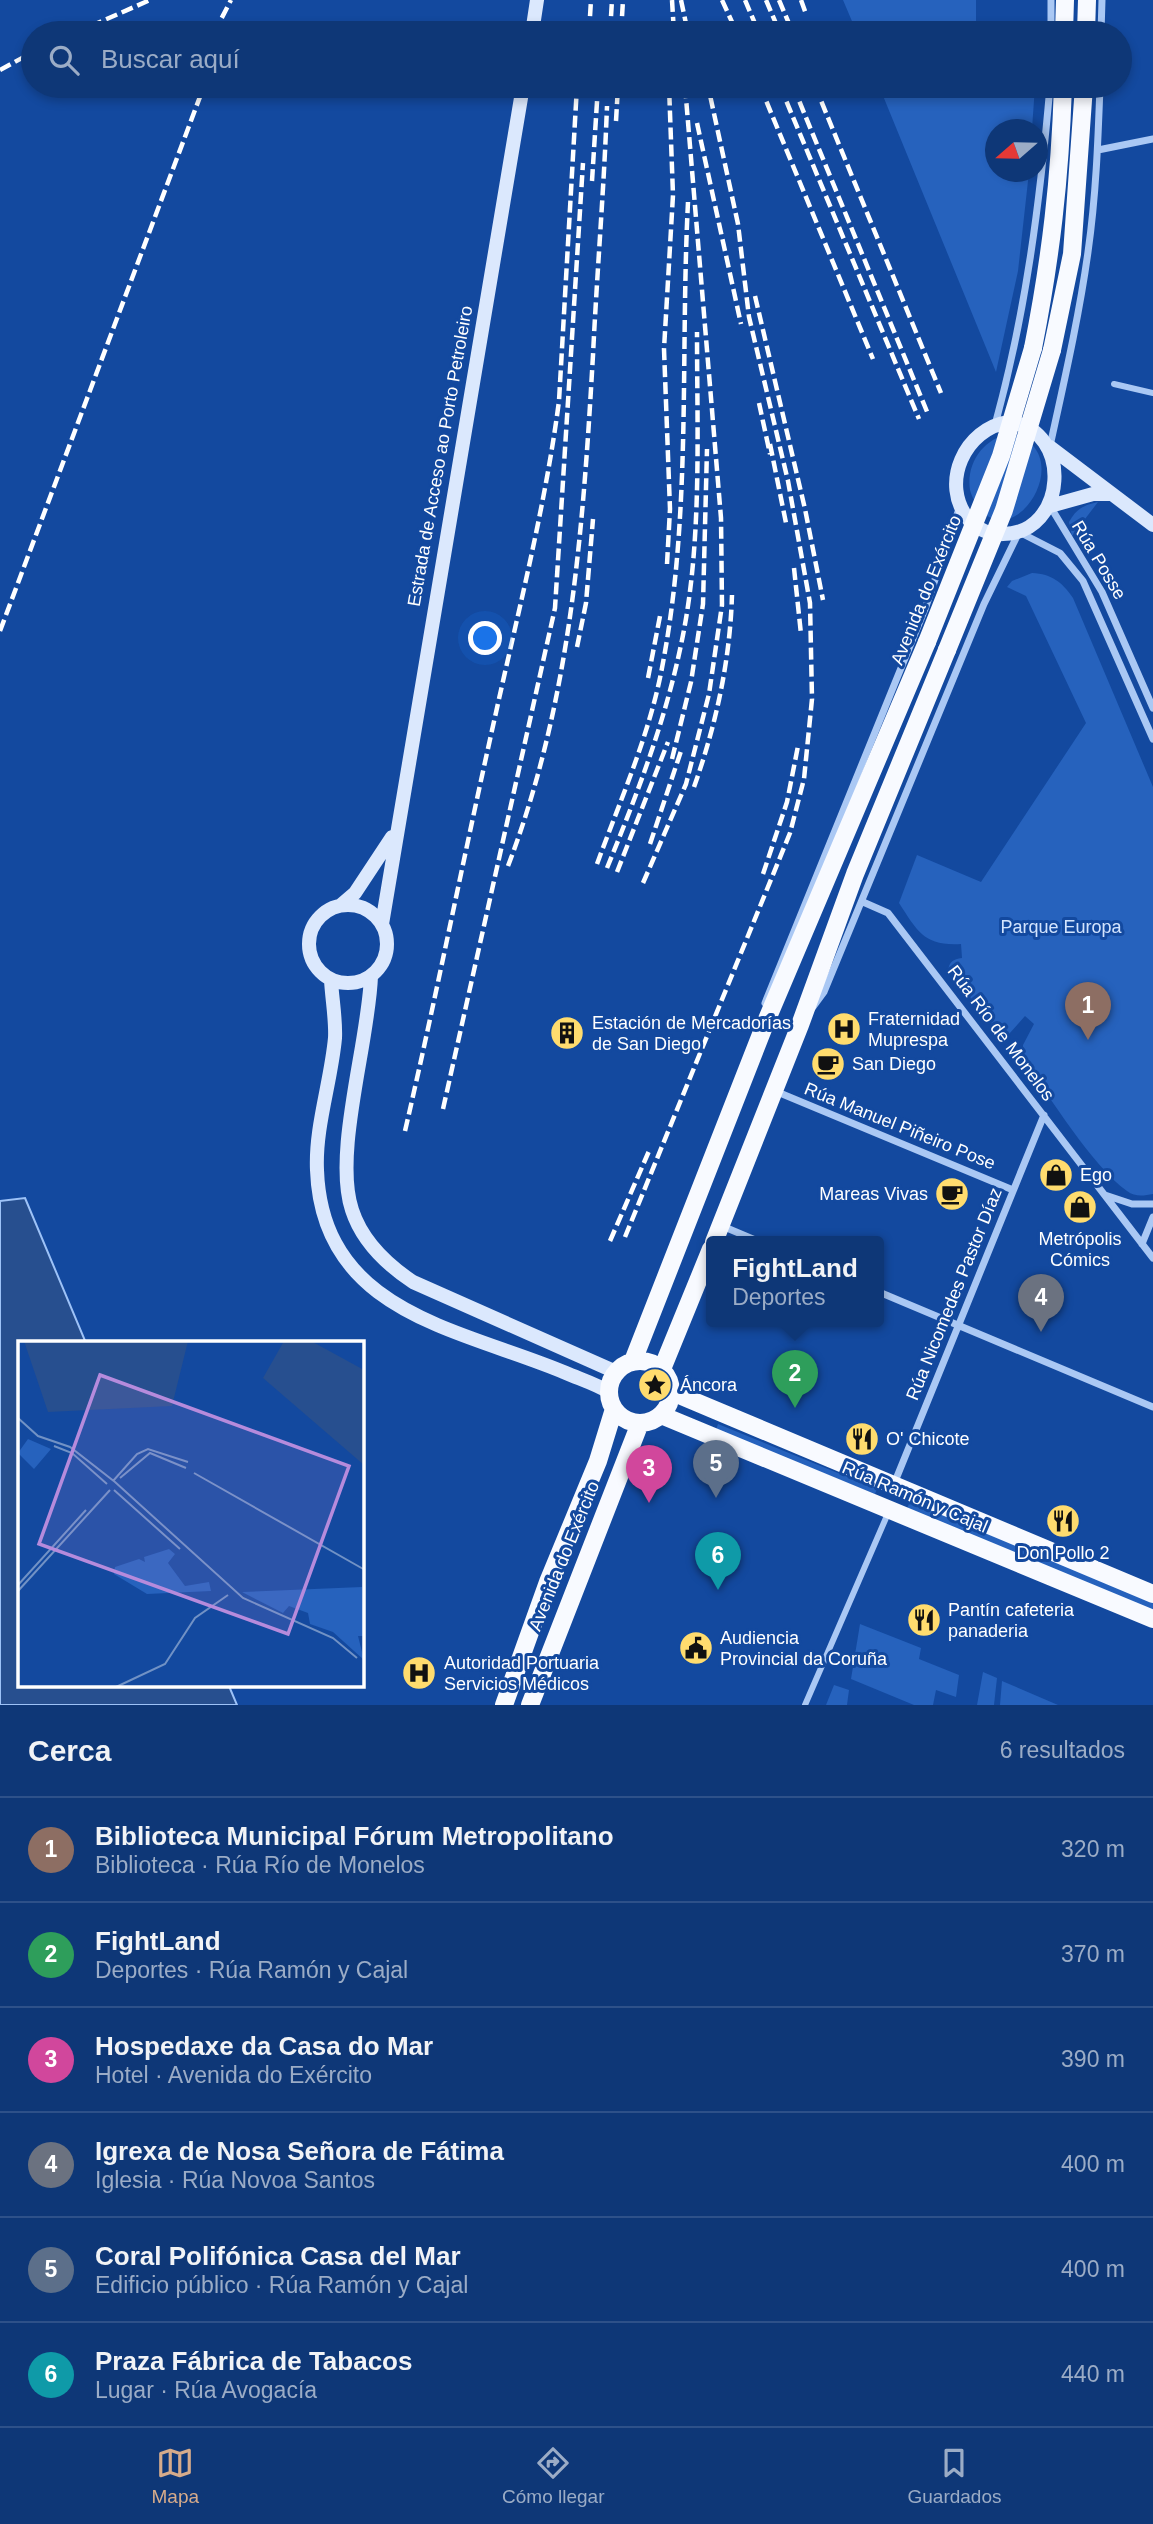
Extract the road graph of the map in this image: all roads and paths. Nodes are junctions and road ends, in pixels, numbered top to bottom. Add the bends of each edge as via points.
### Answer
1 (537, 0) edge
2 (1102, 0) edge
3 (1061, 4) edge
4 (1089, 19) edge
5 (534, 21) edge
6 (1055, 21) edge
7 (521, 98) edge
8 (1049, 98) edge
9 (1063, 98) edge
10 (1083, 98) edge
11 (1100, 98) edge
12 (1153, 139) edge
13 (1098, 150) junction
14 (1114, 384) dead end
15 (1153, 393) edge
16 (995, 425) junction
17 (1049, 447) junction
18 (1110, 494) junction
19 (961, 506) junction
20 (1049, 506) junction
21 (1153, 525) edge
22 (1019, 532) junction
23 (1153, 708) edge
24 (1153, 739) edge
25 (395, 832) junction
26 (863, 902) junction
27 (341, 905) junction
28 (382, 924) junction
29 (371, 976) junction
30 (331, 980) junction
31 (800, 1025) junction
32 (742, 1086) junction
33 (775, 1091) junction
34 (1044, 1115) junction
35 (1013, 1190) junction
36 (1105, 1195) junction
37 (1153, 1204) edge
38 (1153, 1217) edge
39 (717, 1234) edge
40 (1142, 1244) junction
41 (1153, 1258) edge
42 (706, 1261) edge
43 (884, 1294) edge
44 (959, 1325) junction
45 (547, 1339) junction
46 (538, 1361) junction
47 (633, 1362) junction
48 (662, 1369) junction
49 (616, 1372) junction
50 (672, 1392) junction
51 (612, 1401) junction
52 (1153, 1407) edge
53 (662, 1415) junction
54 (640, 1423) junction
55 (893, 1485) junction
56 (890, 1510) junction
57 (1153, 1594) edge
58 (1153, 1619) edge
59 (507, 1700) edge
60 (530, 1705) edge
61 (805, 1705) edge

1 - 5 main road
2 - 4 street
3 - 6 street
7 - 25 main road, Estrada de Acceso ao Porto Petroleiro
8 - 16 street via 1035,242
9 - 32 main road, Avenida do Exército, bridge via 1051,255 1033,348 996,469
10 - 31 main road, bridge via 1072,254 1052,351 1004,510 855,874
11 - 13 street
12 - 13 street
13 - 17 street via 1088,252
14 - 15 street
16 - 17 main road via 1026,425
16 - 19 main road via 979,435 960,460 957,491
17 - 18 main road
17 - 20 main road via 1054,476
18 - 20 main road via 1086,495
18 - 21 main road
19 - 22 main road via 974,525 985,531 999,535
19 - 32 street, Avenida do Exército via 925,608 769,992
20 - 22 main road
20 - 23 street, Rúa Posse via 1102,592
22 - 24 street, Rúa Posse via 1060,553 1083,581
22 - 26 street via 984,604
25 - 27 main road, Estrada de Acceso ao Porto Petroleiro via 355,893
25 - 28 main road, Estrada de Acceso ao Porto Petroleiro
26 - 31 street via 824,992
26 - 34 street, Rúa Río de Monelos via 888,913
27 - 28 main road via 364,908
27 - 30 main road, Estrada de Acceso ao Porto Petroleiro via 317,920 308,941 313,964
28 - 29 main road, Estrada de Acceso ao Porto Petroleiro via 385,958
29 - 30 main road via 352,984
29 - 45 main road, Estrada de Acceso ao Porto Petroleiro via 346,1166 352,1209 362,1230 392,1268 413,1282
30 - 46 main road via 335,1036 317,1168 319,1194 332,1232 354,1270 395,1306
31 - 33 main road
32 - 47 main road, Avenida do Exército
33 - 35 street, Rúa Manuel Piñeiro Pose
33 - 39 main road
34 - 35 street, Rúa Nicomedes Pastor Díaz
34 - 36 street, Rúa Río de Monelos
35 - 44 street, Rúa Nicomedes Pastor Díaz
36 - 37 street via 1132,1204
36 - 40 street, Rúa Río de Monelos
38 - 40 street
40 - 41 street, Rúa Río de Monelos
42 - 48 main road
43 - 44 street
44 - 52 street
44 - 55 street, Rúa Nicomedes Pastor Díaz
45 - 46 main road
45 - 49 main road, Estrada de Acceso ao Porto Petroleiro
46 - 51 main road
47 - 48 main road via 648,1361
47 - 49 main road
48 - 50 main road
49 - 51 main road
50 - 53 main road
50 - 55 main road, Rúa Ramón y Cajal
51 - 54 main road via 622,1418
51 - 59 main road, Avenida do Exército via 598,1461
53 - 54 main road
53 - 56 main road, Rúa Ramón y Cajal
54 - 60 main road, Avenida do Exército
55 - 57 main road, Rúa Ramón y Cajal
56 - 58 main road, Rúa Ramón y Cajal
56 - 61 street

